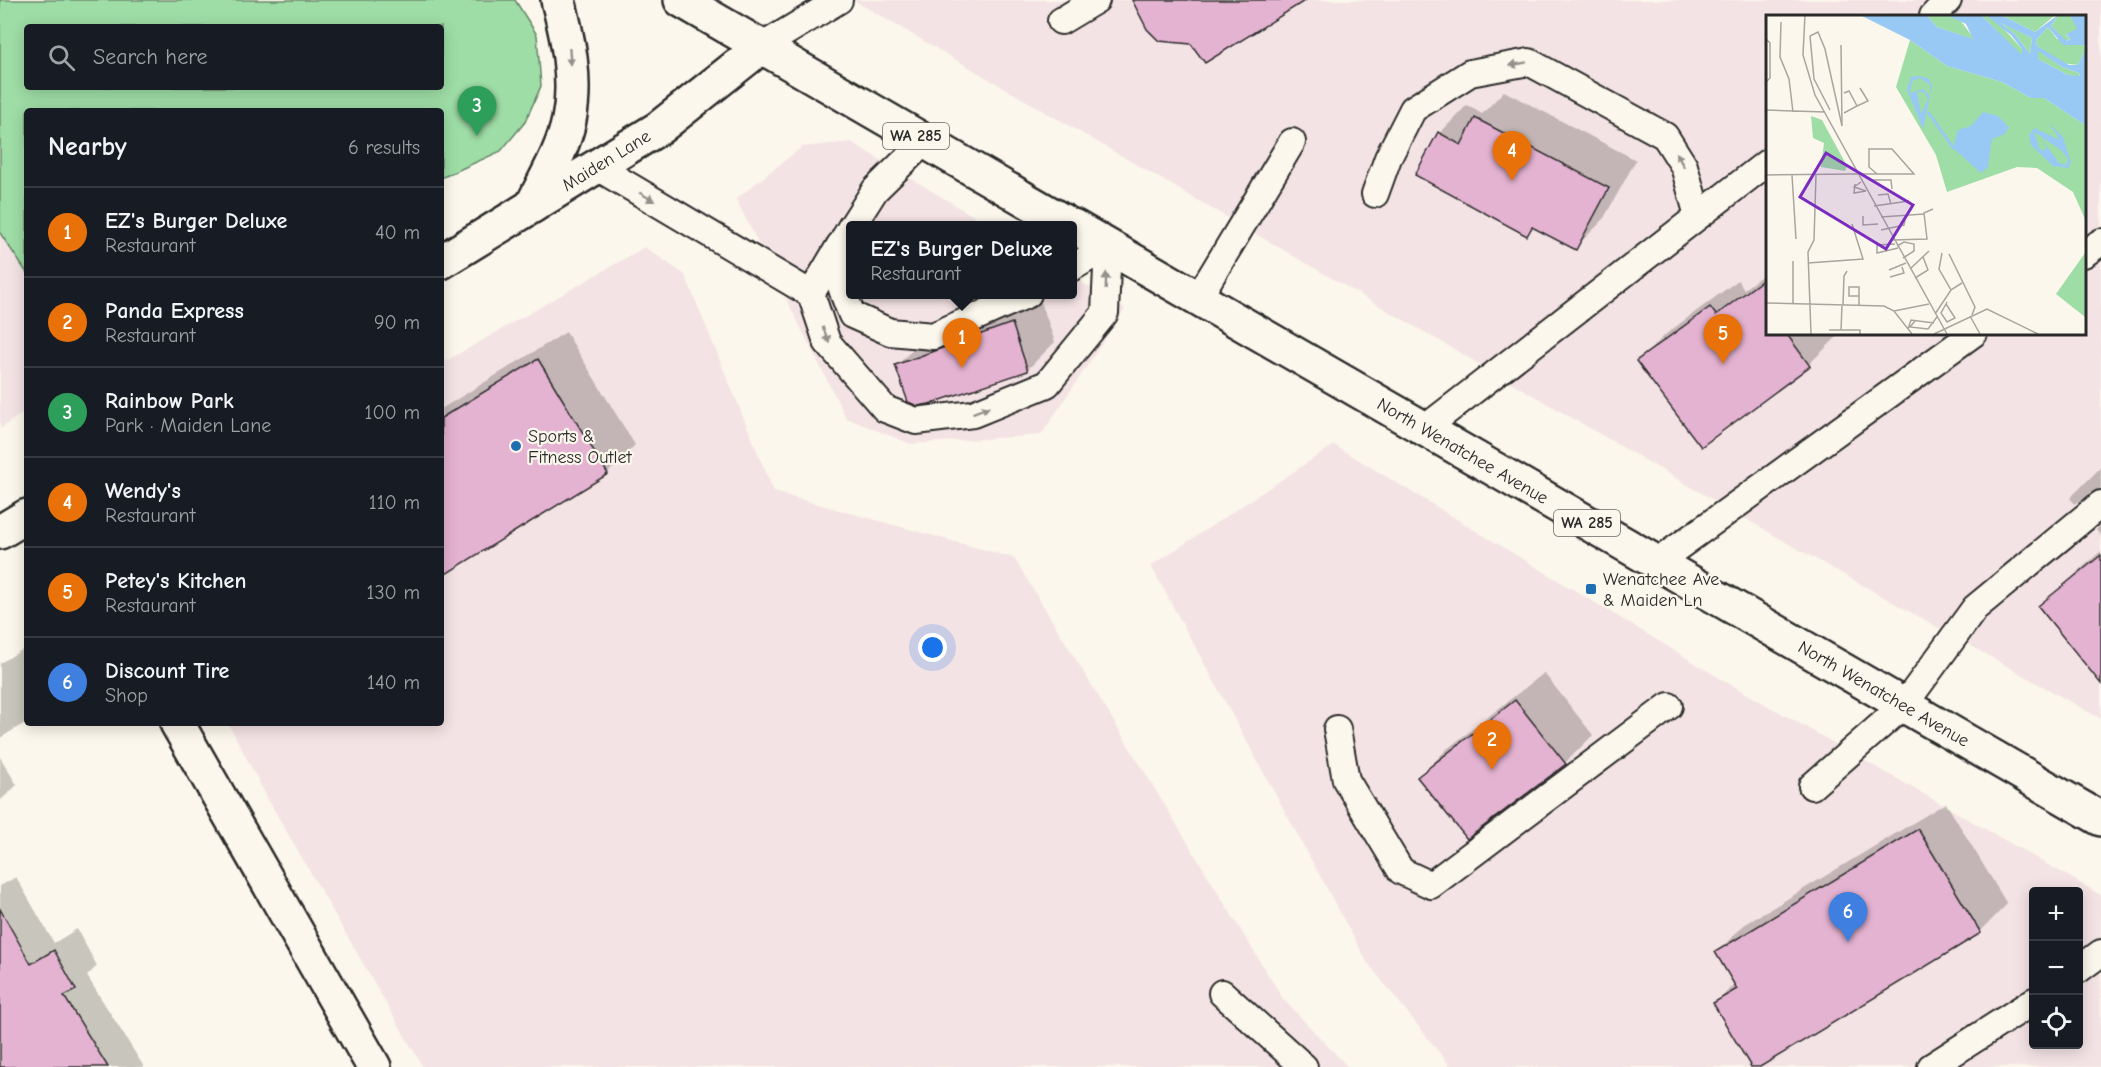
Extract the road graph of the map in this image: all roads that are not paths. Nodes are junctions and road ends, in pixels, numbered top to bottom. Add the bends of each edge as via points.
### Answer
1 (558, 0) edge
2 (681, 0) edge
3 (839, 0) edge
4 (1095, 0) edge
5 (1948, 0) edge
6 (1934, 15) edge
7 (1061, 21) dead end
8 (761, 47) junction
9 (925, 141) junction
10 (1292, 142) dead end
11 (1766, 164) edge
12 (597, 167) junction
13 (1375, 194) dead end
14 (532, 206) junction
15 (1698, 216) junction
16 (855, 221) edge
17 (1063, 221) edge
18 (1077, 229) edge
19 (846, 235) edge
20 (846, 241) edge
21 (2101, 242) edge
22 (1108, 246) junction
23 (2086, 253) edge
24 (444, 260) edge
25 (1077, 265) edge
26 (811, 294) junction
27 (1198, 298) junction
28 (1017, 299) edge
29 (1973, 334) edge
30 (1424, 429) junction
31 (2101, 504) edge
32 (24, 518) edge
33 (0, 532) edge
34 (1656, 562) junction
35 (1904, 705) junction
36 (1669, 706) dead end
37 (179, 726) edge
38 (1336, 729) dead end
39 (1812, 786) dead end
40 (2101, 819) edge
41 (2101, 953) edge
42 (2083, 967) edge
43 (1222, 993) dead end
44 (2029, 1004) edge
45 (374, 1067) edge
46 (1304, 1067) edge
47 (1930, 1067) edge

1 -> 14 main road via 569,42 569,121
2 - 8 main road, North Wenatchee Avenue / WA 285
3 - 8 lane
4 - 7 lane
5 - 6 lane
8 - 9 main road, North Wenatchee Avenue / WA 285
8 - 12 main road, Maiden Lane via 660,128
9 - 16 lane via 875,190
9 - 17 main road, North Wenatchee Avenue / WA 285
10 - 27 lane
11 - 15 lane
12 - 14 main road, Maiden Lane
12 -> 26 lane
15 -> 13 lane via 1684,166 1665,136 1529,62 1470,73 1413,109
14 - 24 main road, Maiden Lane
15 - 30 lane
18 - 22 main road, North Wenatchee Avenue / WA 285
19 - 26 lane
20 - 28 lane via 837,280 852,315 890,332 933,336
21 - 23 lane
22 - 25 lane
26 -> 22 lane via 827,342 885,409 916,421 973,414 1047,384 1098,323 1105,313
22 - 27 main road, North Wenatchee Avenue / WA 285
27 - 30 main road, North Wenatchee Avenue / WA 285
29 - 34 lane
30 - 34 main road, North Wenatchee Avenue / WA 285
31 - 35 lane via 1975,608
32 - 33 main road
34 - 35 main road, North Wenatchee Avenue / WA 285
35 - 39 lane
35 - 40 main road, North Wenatchee Avenue / WA 285
36 - 38 lane via 1431,885 1401,871 1346,780
37 - 45 main road
41 - 42 lane
43 - 46 lane
44 - 47 lane

